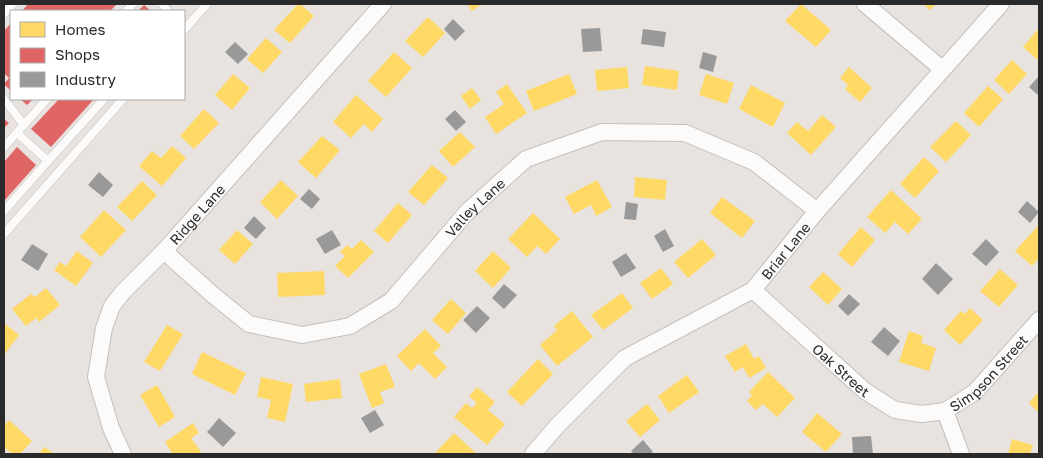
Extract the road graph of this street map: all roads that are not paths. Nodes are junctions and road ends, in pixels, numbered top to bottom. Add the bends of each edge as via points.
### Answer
1 (13, 4) edge
2 (207, 4) edge
3 (383, 4) edge
4 (865, 4) edge
5 (1001, 4) edge
6 (4, 14) edge
7 (185, 29) edge
8 (942, 70) junction
9 (4, 99) edge
10 (46, 100) edge
11 (103, 100) edge
12 (122, 100) edge
13 (24, 125) junction
14 (17, 133) junction
15 (4, 147) edge
16 (48, 161) junction
17 (4, 211) edge
18 (817, 211) junction
19 (4, 234) edge
20 (164, 251) junction
21 (752, 290) junction
22 (1039, 320) edge
23 (945, 411) junction
24 (124, 454) edge
25 (533, 454) edge
26 (961, 454) edge

1 - 6 lane
2 - 7 lane
3 - 20 street, Ridge Lane
4 - 8 street
5 - 8 street, Briar Lane
8 - 18 street, Briar Lane
9 - 13 lane
10 - 13 lane
11 - 16 lane
12 - 19 lane
13 - 14 lane
14 - 15 lane
14 - 16 lane
16 - 17 lane
18 - 20 street, Valley Lane via 754,162 685,133 602,132 526,159 467,212 391,301 350,326 302,335 249,324
18 - 21 street, Briar Lane
20 - 24 street, Ridge Lane via 112,306 104,328 96,377 111,428
21 - 23 street, Oak Street via 864,391 895,410 922,414
21 - 25 street, Briar Lane via 625,358
22 - 23 street, Simpson Street via 975,392
23 - 26 street, Simpson Street

